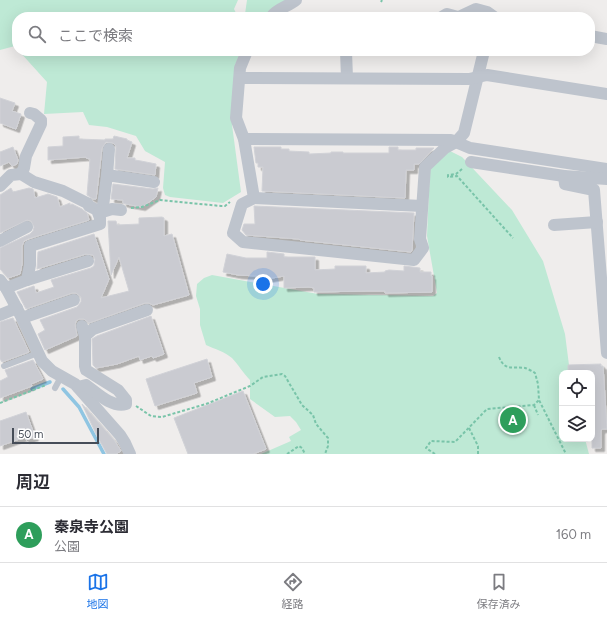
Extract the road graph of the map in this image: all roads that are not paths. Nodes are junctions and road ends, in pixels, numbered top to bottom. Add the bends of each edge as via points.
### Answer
1 (296, 0) edge
2 (275, 12) edge
3 (470, 12) edge
4 (487, 12) edge
5 (595, 37) edge
6 (607, 39) edge
7 (245, 56) edge
8 (346, 56) edge
9 (483, 56) edge
10 (478, 77) junction
11 (240, 78) junction
12 (347, 78) junction
13 (607, 94) edge
14 (30, 113) dead end
15 (49, 127) dead end
16 (244, 139) junction
17 (456, 142) junction
18 (109, 149) dead end
19 (471, 162) road end
20 (607, 169) edge
21 (23, 171) junction
22 (107, 175) junction
23 (564, 176) junction
24 (607, 179) edge
25 (154, 182) dead end
26 (0, 186) edge
27 (254, 198) junction
28 (422, 206) junction
29 (121, 210) road end
30 (99, 213) junction
31 (597, 222) junction
32 (554, 225) dead end
33 (27, 226) dead end
34 (0, 241) edge
35 (88, 261) dead end
36 (27, 280) junction
37 (3, 284) edge
38 (74, 300) dead end
39 (147, 310) dead end
40 (19, 313) junction
41 (0, 315) edge
42 (38, 353) junction
43 (607, 353) edge
44 (4, 366) dead end
45 (57, 373) junction
46 (78, 387) junction
47 (55, 388) dead end
48 (130, 454) edge

1 - 2 street
3 - 4 street via 476,9
5 - 6 street
7 - 11 street via 240,68
8 - 12 street
9 - 10 street
10 - 12 street
10 - 13 street via 487,75
10 - 17 street via 464,133
11 - 12 street
11 - 16 street via 236,118
14 - 21 street via 40,120 41,124 26,156
15 - 21 street via 41,136
16 - 17 street
16 - 27 street
17 - 20 street via 470,148
17 - 28 street via 445,148 425,167
18 - 22 street
19 - 23 street
21 - 26 street via 11,175
21 - 30 street via 34,182 63,191 87,203
22 - 25 street
22 - 30 street via 103,206
23 - 24 street
23 - 31 street via 565,184 594,190
27 - 28 street
27 - 28 street via 242,204 233,232 243,242 414,260 423,248 420,238
29 - 30 street via 112,209
30 - 36 street via 100,224 30,246
31 - 32 street
31 - 43 street
33 - 34 street
35 - 36 street
36 - 37 street
37 - 40 street
38 - 40 street
39 - 46 street via 84,331 86,370 118,390 125,398 126,404 119,405 106,400 86,385
40 - 41 street
40 - 42 street
42 - 44 lane
42 - 45 street via 42,361
45 - 46 street
45 - 47 lane
46 - 48 street via 120,435

